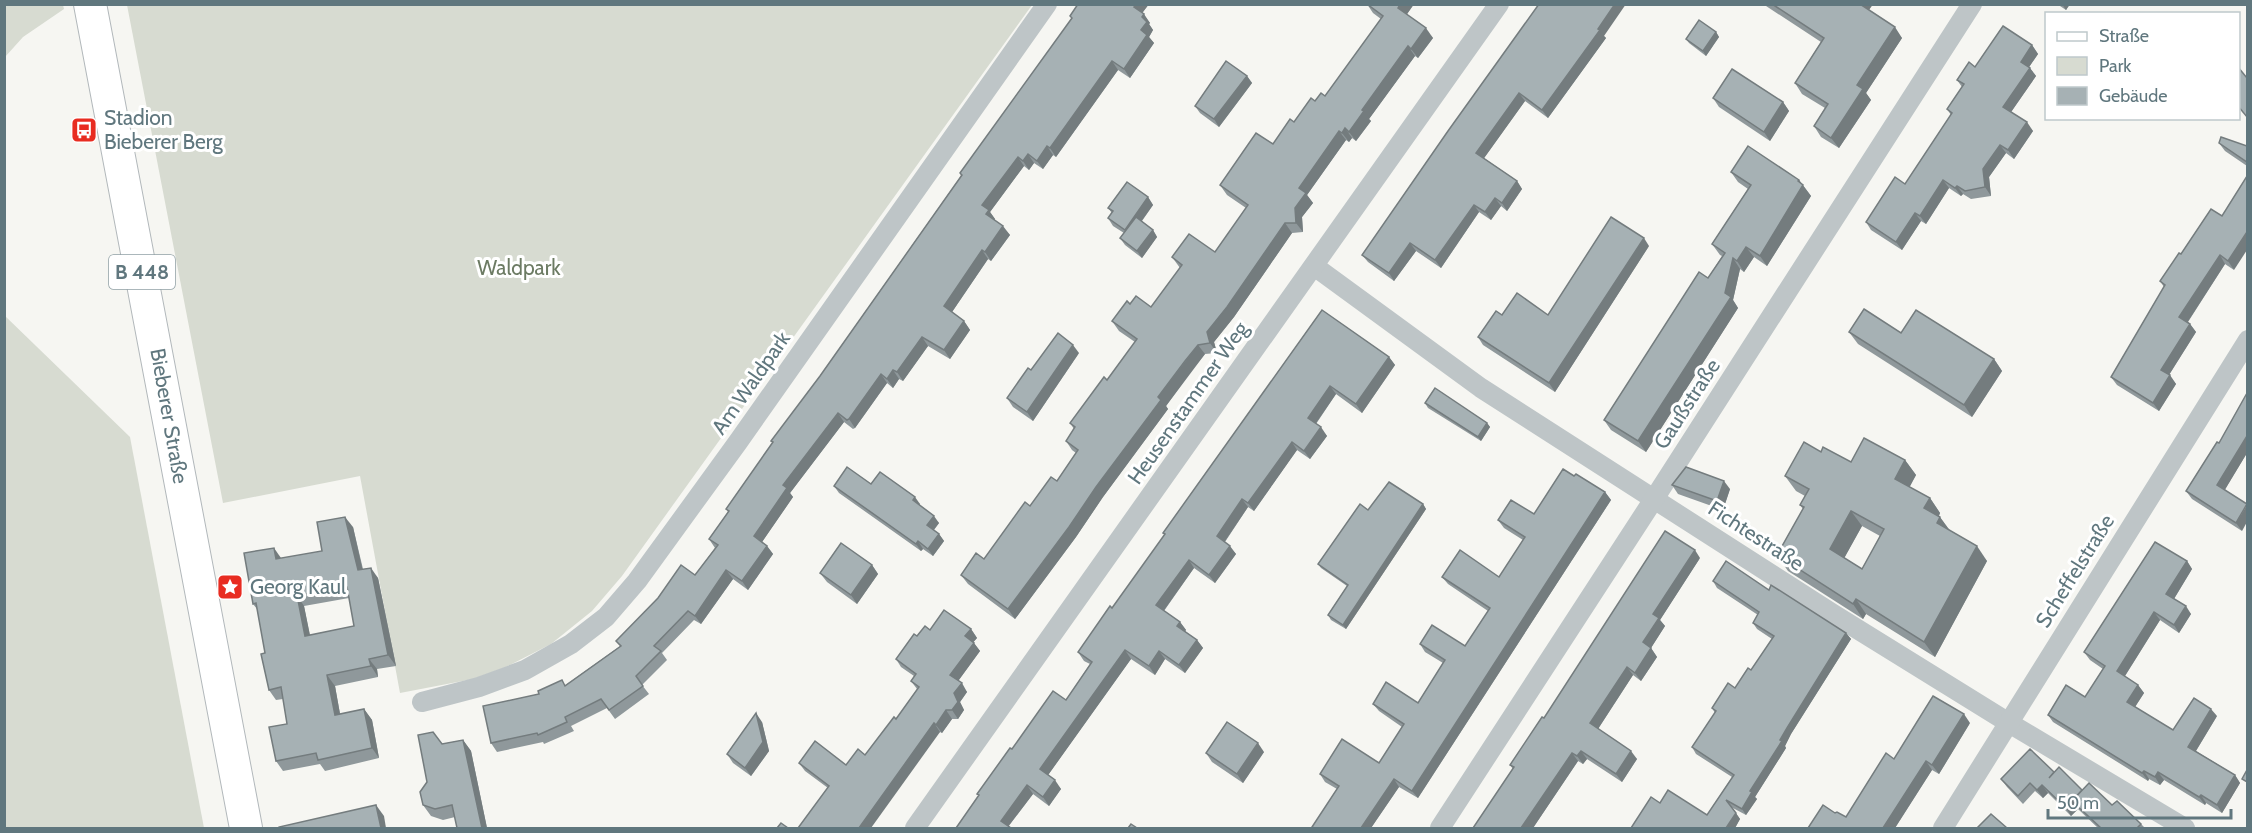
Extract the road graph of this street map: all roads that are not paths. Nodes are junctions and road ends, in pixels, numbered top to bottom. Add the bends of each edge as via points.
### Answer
1 (90, 4) edge
2 (1047, 4) edge
3 (1972, 4) edge
4 (1490, 8) edge
5 (1314, 266) junction
6 (2247, 340) edge
7 (1654, 499) junction
8 (422, 702) dead end
9 (2009, 723) junction
10 (246, 828) edge
11 (915, 828) edge
12 (1440, 828) edge
13 (1943, 828) edge
14 (2185, 828) edge

1 - 10 main road, Bieberer Straße / B 448
2 - 8 street, Am Waldpark via 738,442 637,581 606,617 571,644 525,670
3 - 7 street, Gaußstraße
4 - 5 street, Heusenstammer Weg
5 - 7 street, Fichtestraße via 1481,388
5 - 11 street, Heusenstammer Weg
6 - 9 street, Scheffelstraße
7 - 9 street, Fichtestraße
7 - 12 street, Gaußstraße
9 - 13 street, Scheffelstraße
9 - 14 street, Fichtestraße

